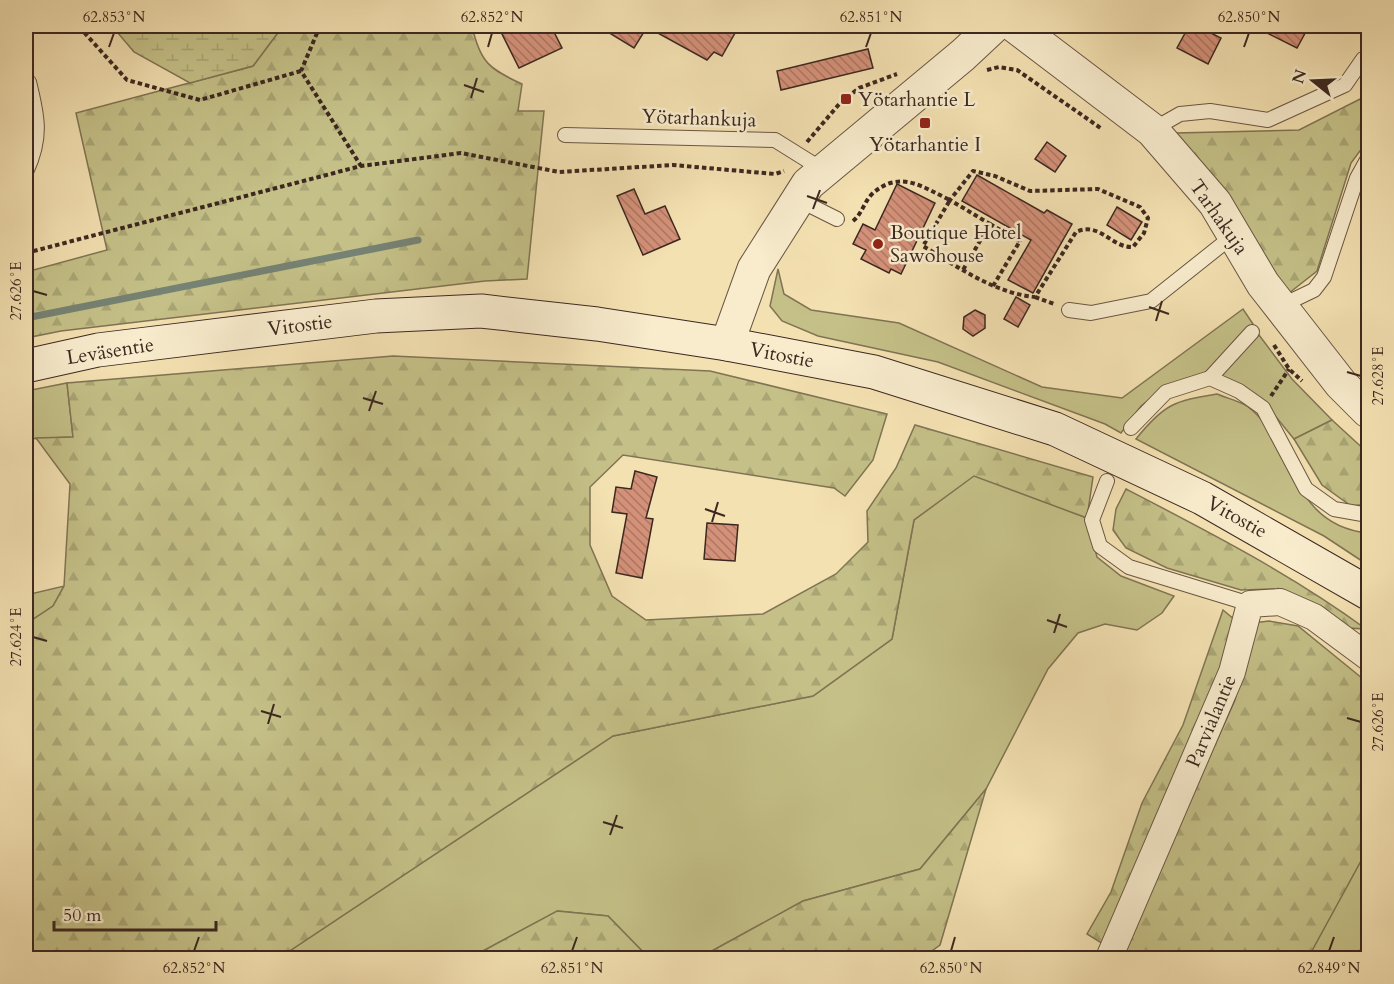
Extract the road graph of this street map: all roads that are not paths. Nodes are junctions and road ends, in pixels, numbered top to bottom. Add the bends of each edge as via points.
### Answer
1 (994, 26) edge
2 (1015, 26) edge
3 (1363, 59) dead end
4 (28, 82) dead end
5 (1152, 130) junction
6 (565, 135) dead end
7 (1368, 158) edge
8 (811, 161) junction
9 (26, 172) edge
10 (797, 199) junction
11 (837, 219) road end
12 (1234, 235) junction
13 (1289, 302) dead end
14 (1069, 310) dead end
15 (1252, 332) dead end
16 (196, 338) joint
17 (727, 344) junction
18 (26, 366) edge
19 (1210, 378) junction
20 (1368, 408) edge
21 (1131, 428) dead end
22 (1107, 481) dead end
23 (1368, 515) edge
24 (1329, 568) junction
25 (1368, 593) edge
26 (1250, 604) junction
27 (1368, 606) edge
28 (1368, 657) edge
29 (1109, 958) edge

1 - 8 main road via 963,55
2 - 5 main road, Tarhakuja
3 - 5 lane via 1345,84 1268,120 1210,111 1180,114
4 - 9 lane via 38,119 36,151
5 - 12 main road, Tarhakuja via 1215,203
6 - 8 lane, Yötarhankuja via 775,140
7 - 13 lane via 1357,178 1324,277 1314,290
8 - 10 main road
10 - 11 lane
10 - 17 main road via 754,269
12 - 14 lane via 1151,301 1091,313
12 - 20 main road, Tarhakuja via 1263,284 1341,384
15 - 19 lane
16 - 17 main road, Vitostie via 376,316 481,311
16 - 18 main road, Leväsentie via 98,350
17 - 24 main road, Vitostie via 874,372 1055,429 1202,498
19 - 21 lane via 1166,392
19 - 23 lane via 1263,408 1306,489 1334,509
22 - 26 lane via 1092,520 1101,546 1129,567
24 - 25 main road, Vitostie
24 - 27 main road, Vitostie
26 - 28 street via 1280,602 1314,616
26 - 29 street, Parvialantie via 1232,672

